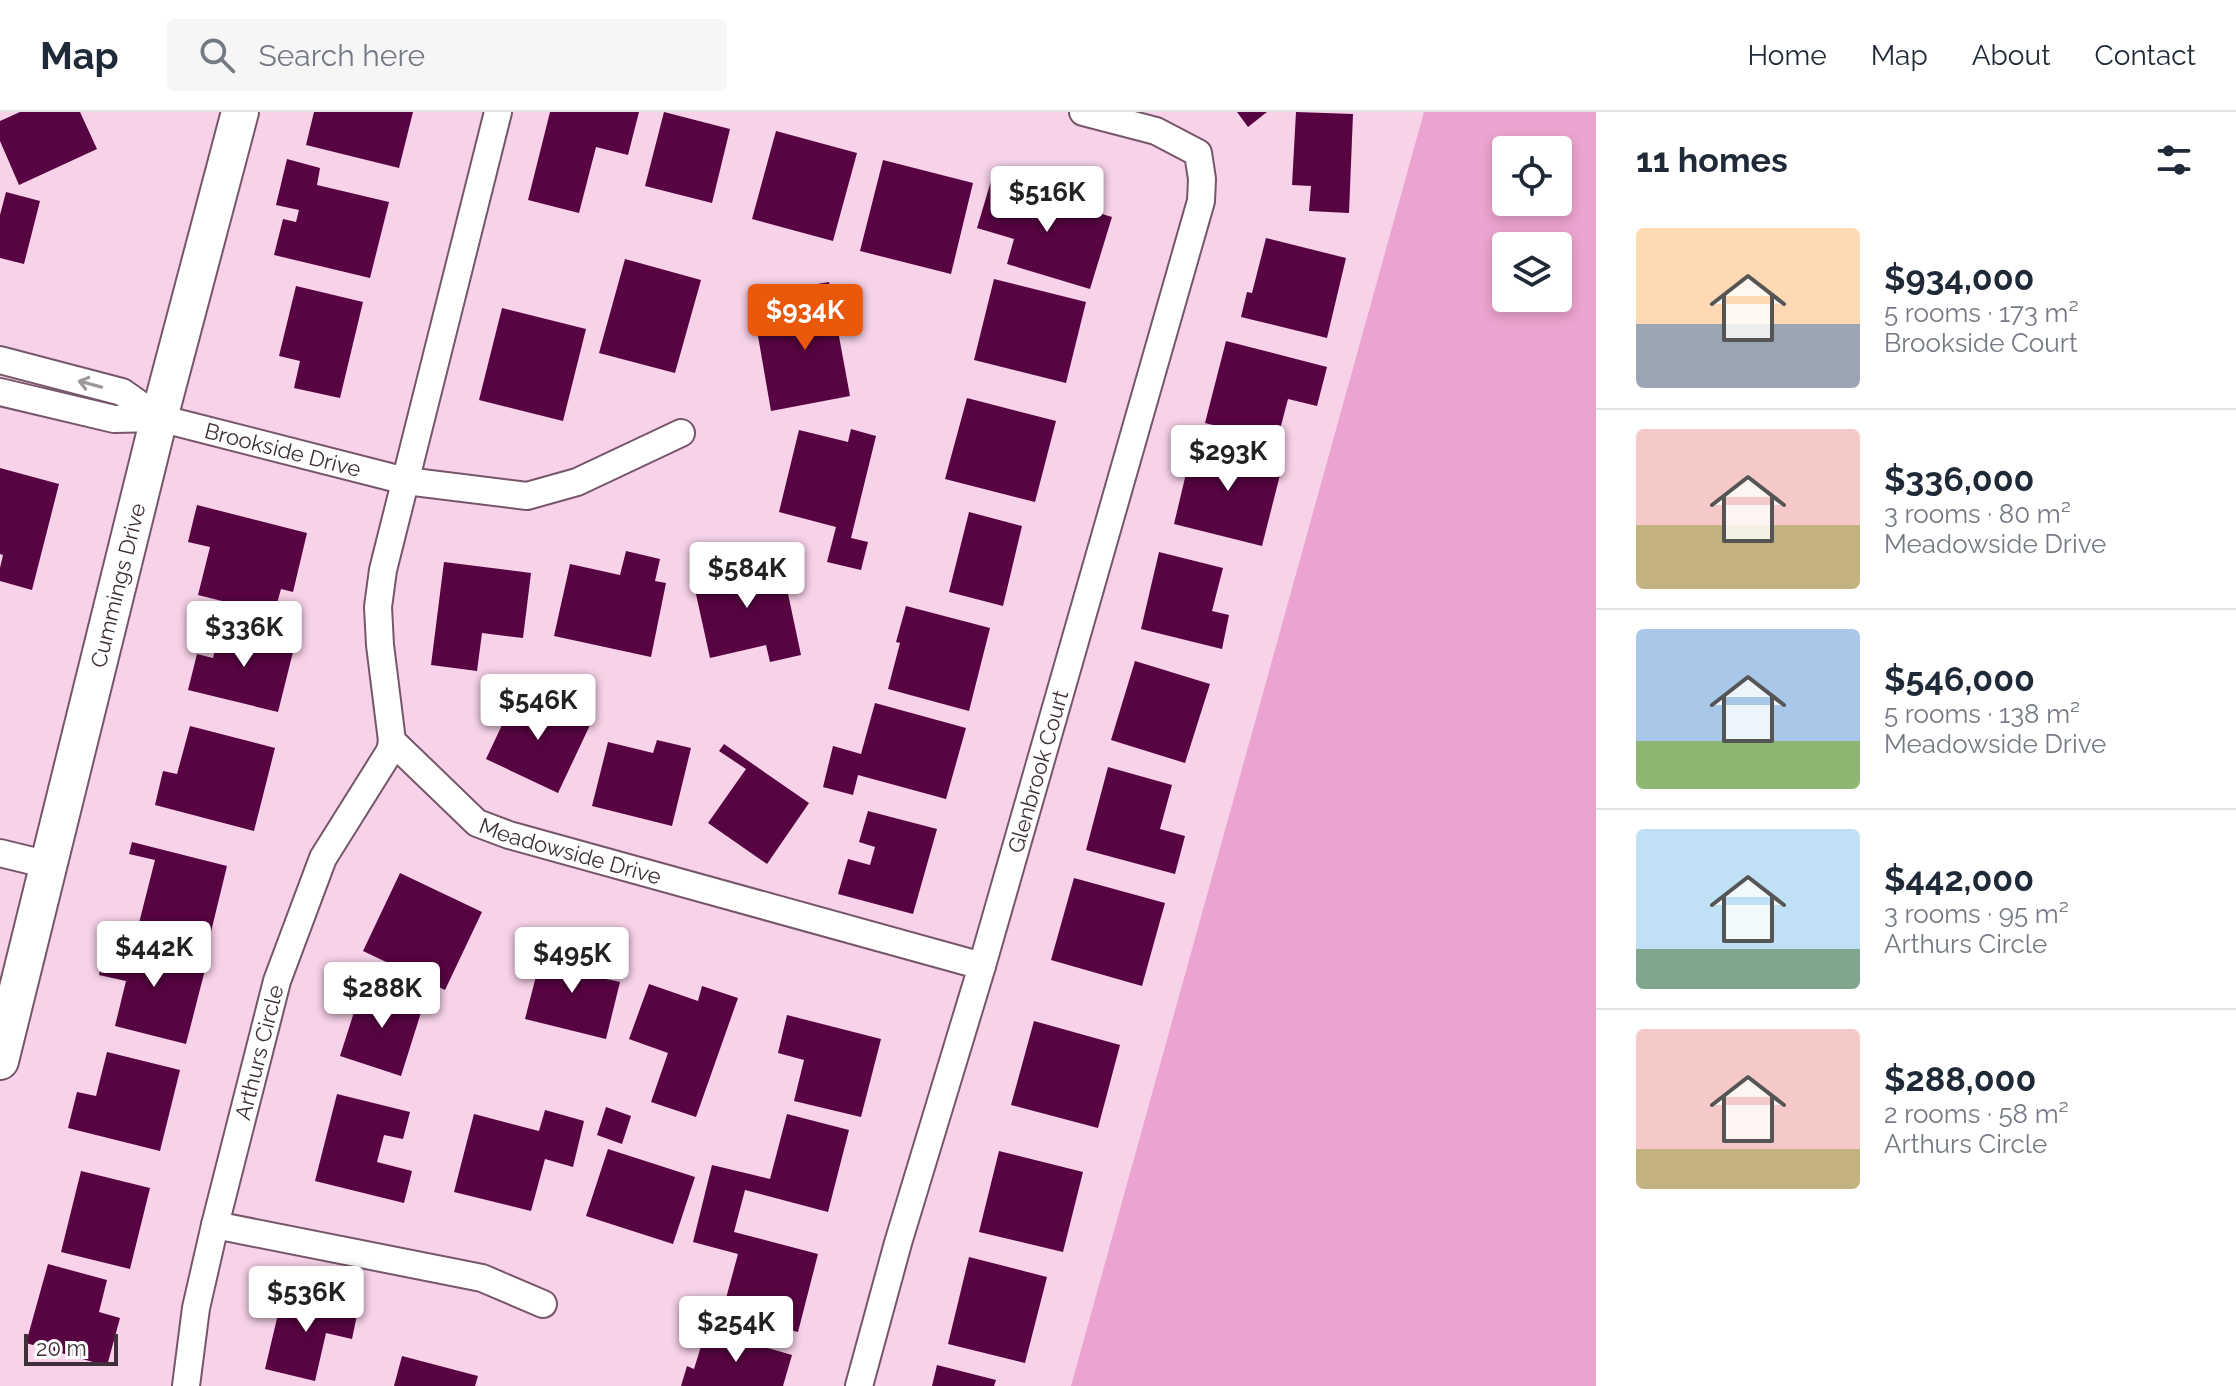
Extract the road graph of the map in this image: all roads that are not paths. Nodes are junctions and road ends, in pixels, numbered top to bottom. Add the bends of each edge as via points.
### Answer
1 (240, 112) edge
2 (498, 112) edge
3 (1083, 112) edge
4 (0, 360) edge
5 (0, 392) edge
6 (159, 418) junction
7 (681, 433) dead end
8 (406, 481) junction
9 (392, 741) junction
10 (0, 853) edge
11 (49, 865) junction
12 (982, 966) junction
13 (0, 1061) edge
14 (215, 1225) junction
15 (543, 1304) dead end
16 (186, 1386) edge
17 (859, 1386) edge

1 - 6 street, Cummings Drive
2 - 8 street
3 - 12 street, Glenbrook Court via 1156,131 1198,153 1201,201
6 -> 4 street, Brookside Drive via 122,392
5 - 6 street, Brookside Drive via 114,419
6 - 8 street, Brookside Drive
6 - 11 street, Cummings Drive
7 - 8 street, Brookside Drive via 577,482 527,496
8 - 9 street via 378,607
9 - 12 street, Meadowside Drive via 477,823
9 - 14 street, Arthurs Circle via 323,858 282,967
10 - 11 street
11 - 13 street, Cummings Drive
12 - 17 street, Glenbrook Court
14 - 15 street via 482,1278
14 - 16 street, Arthurs Circle

